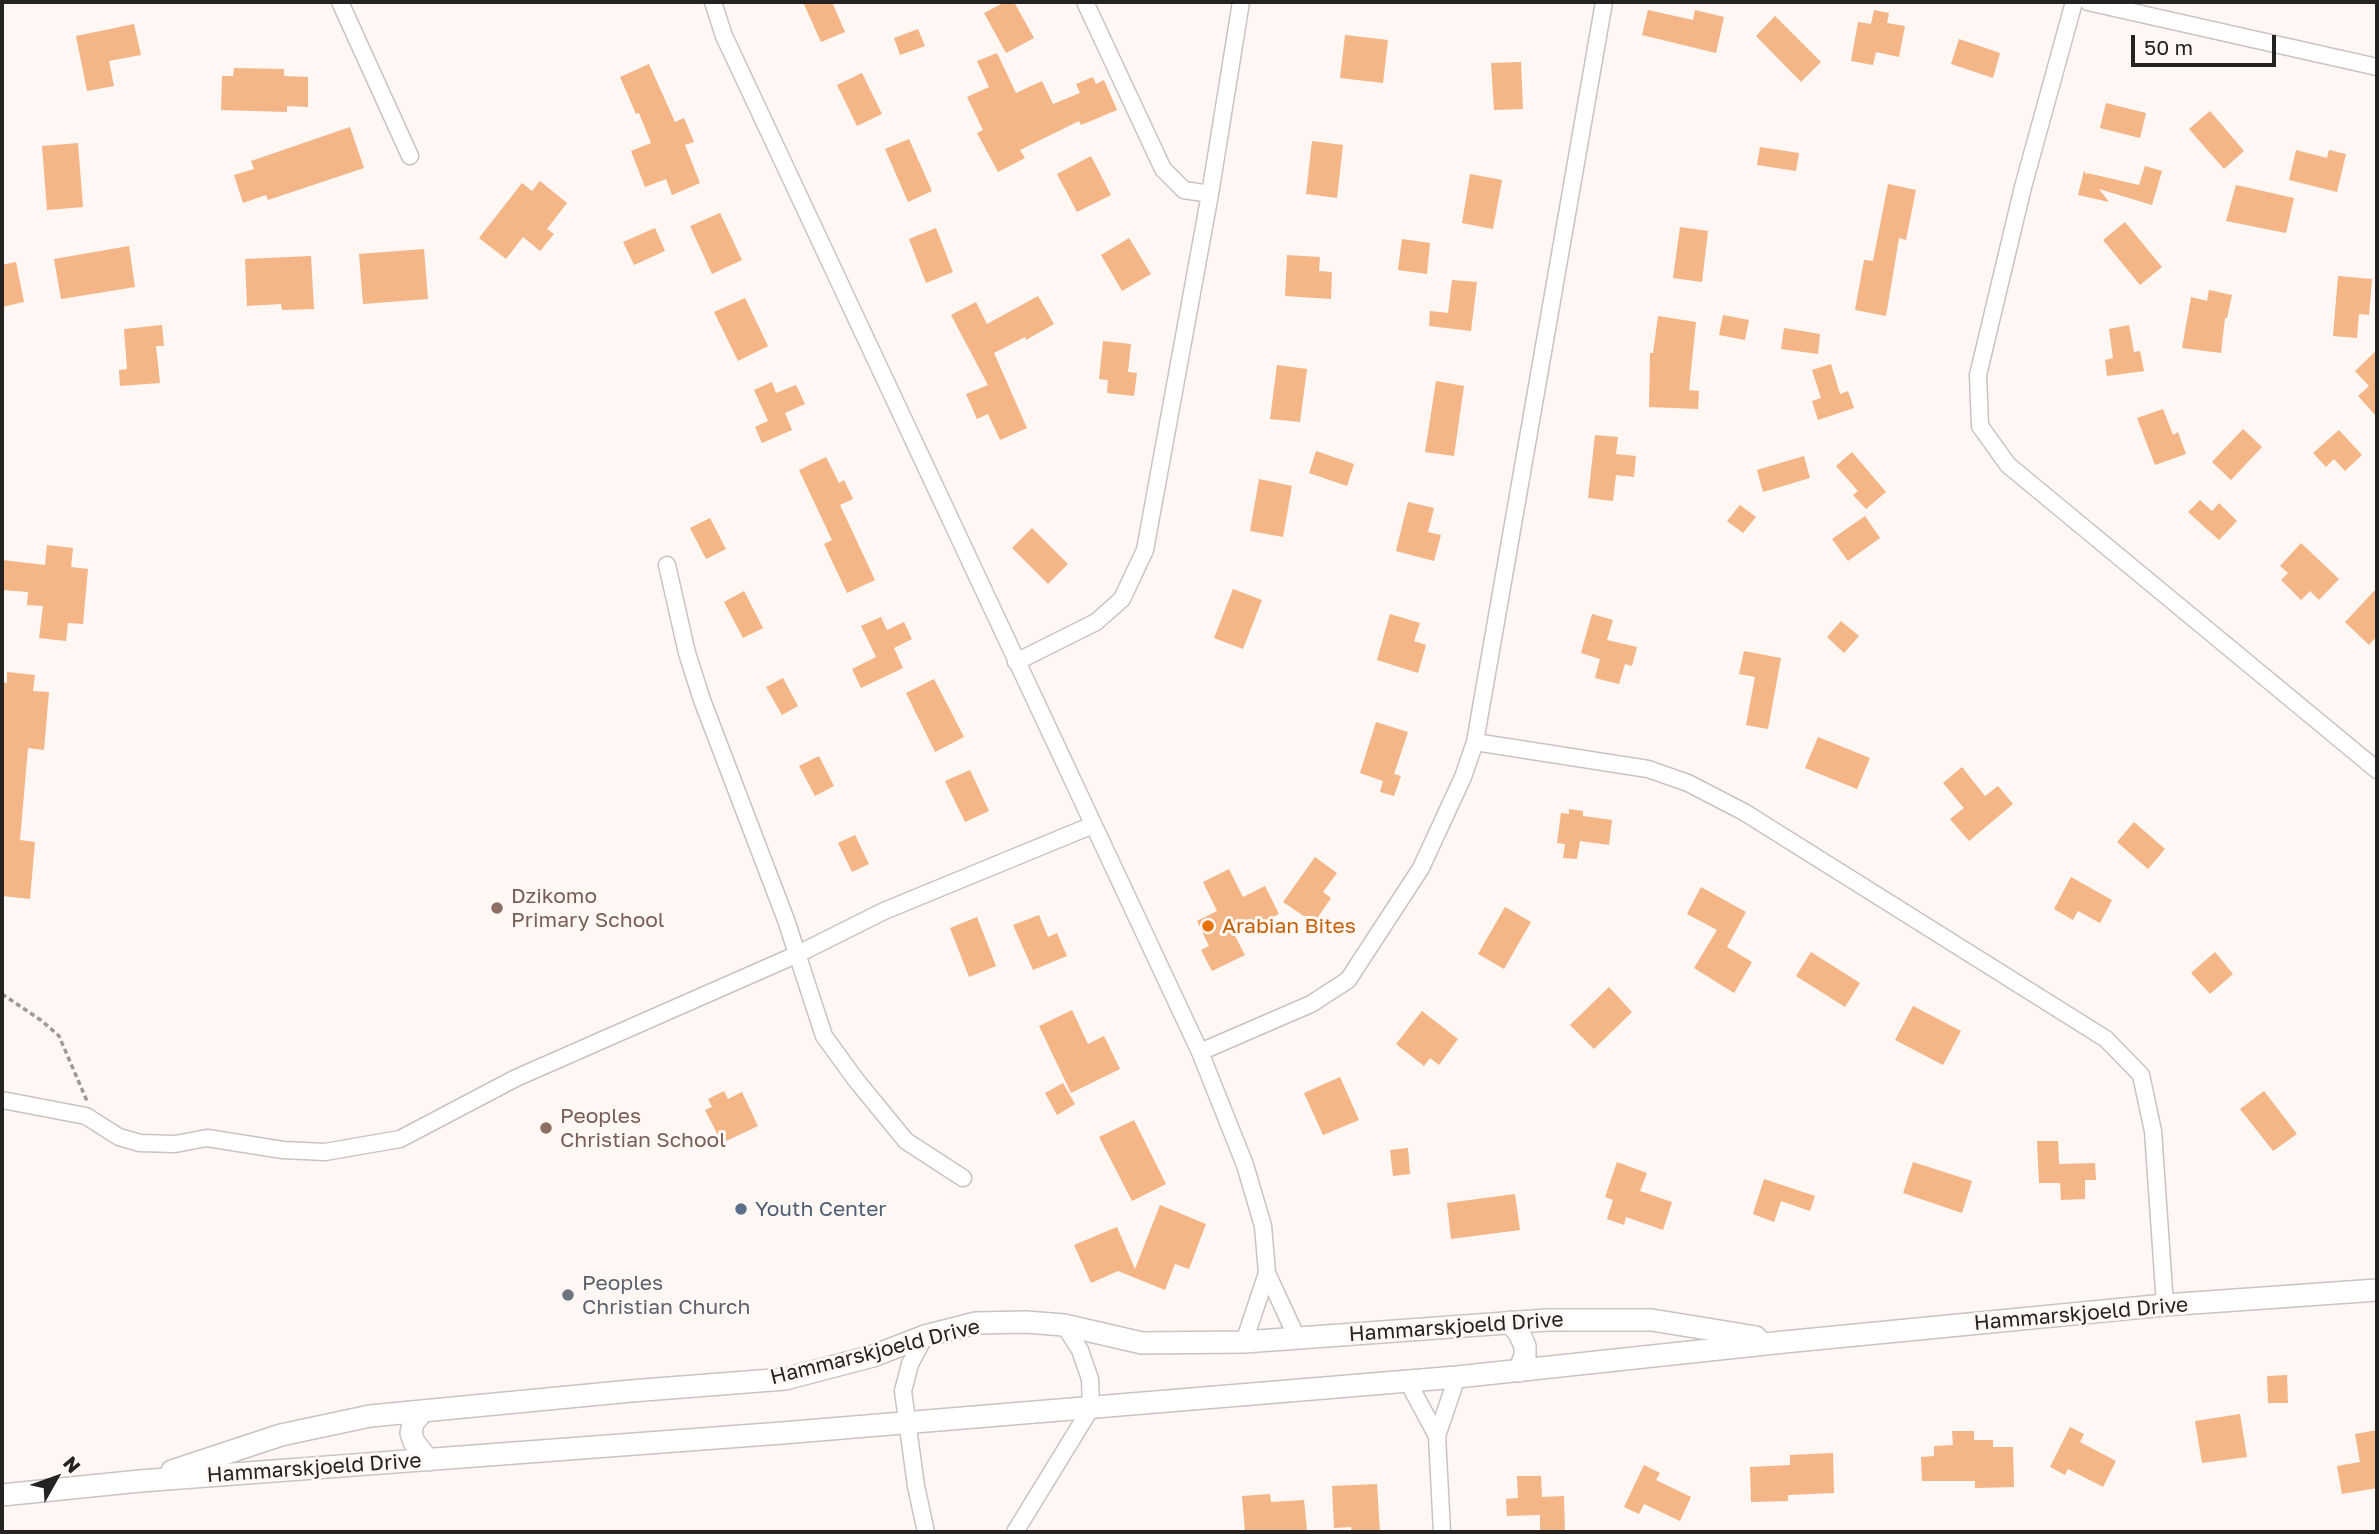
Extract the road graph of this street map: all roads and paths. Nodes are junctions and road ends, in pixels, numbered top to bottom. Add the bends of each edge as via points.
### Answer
1 (340, 2) edge
2 (713, 2) edge
3 (1085, 2) edge
4 (1241, 2) edge
5 (1604, 2) edge
6 (2074, 2) edge
7 (2088, 2) edge
8 (2377, 67) edge
9 (410, 156) dead end
10 (1210, 194) junction
11 (667, 565) dead end
12 (1016, 662) junction
13 (1475, 742) junction
14 (2377, 770) edge
15 (1093, 825) junction
16 (797, 954) junction
17 (2, 995) edge
18 (1200, 1052) junction
19 (2, 1100) edge
20 (99, 1125) junction
21 (963, 1178) dead end
22 (1267, 1273) junction
23 (2377, 1290) edge
24 (2165, 1305) junction
25 (1510, 1322) junction
26 (1064, 1325) junction
27 (925, 1336) junction
28 (1297, 1338) junction
29 (1244, 1342) junction
30 (1784, 1342) junction
31 (1519, 1370) junction
32 (1457, 1377) junction
33 (1408, 1382) junction
34 (1091, 1408) junction
35 (423, 1411) junction
36 (906, 1422) junction
37 (1437, 1436) junction
38 (428, 1460) junction
39 (140, 1481) junction
40 (2, 1495) edge
41 (926, 1532) edge
42 (1015, 1532) edge
43 (1442, 1532) edge

1 - 9 street
2 - 12 street via 724,36
3 - 10 street via 1163,169 1184,190
4 - 10 street
5 - 13 street
6 - 14 street via 1978,375 1980,426 2008,466
7 - 8 street
10 - 12 street via 1145,550 1135,576 1122,599 1096,622
11 - 16 street via 702,701
12 - 15 street
13 - 18 street via 1464,777 1420,868 1348,980 1311,1004
13 - 24 street via 1648,769 1688,783 1744,812 2106,1039 2141,1075 2153,1131
15 - 16 street via 884,911
15 - 18 street
16 - 20 street via 516,1078 400,1139 325,1152 208,1138 175,1144 141,1143
16 - 21 street via 824,1036 856,1080 906,1141
17 - 20 path via 59,1036
18 - 22 street via 1245,1165 1263,1226
19 - 20 street via 86,1116
22 - 28 street
22 - 29 street
23 - 24 main road, Hammarskjoeld Drive
24 - 30 main road, Hammarskjoeld Drive
25 - 28 main road, Hammarskjoeld Drive
25 - 30 main road, Hammarskjoeld Drive via 1652,1320
25 - 31 main road via 1525,1346
26 - 27 main road, Hammarskjoeld Drive via 976,1323
26 - 29 main road, Hammarskjoeld Drive via 1142,1343
26 - 34 street via 1080,1350 1090,1379
27 - 35 main road, Hammarskjoeld Drive via 873,1356 785,1379
27 - 36 street via 910,1364 903,1391
28 - 29 main road, Hammarskjoeld Drive
30 - 31 main road, Hammarskjoeld Drive
31 - 32 main road, Hammarskjoeld Drive
32 - 33 main road, Hammarskjoeld Drive
32 - 37 street
33 - 34 main road, Hammarskjoeld Drive
33 - 37 street
34 - 36 main road, Hammarskjoeld Drive
34 - 42 street
35 - 38 main road via 411,1433
35 - 39 main road, Hammarskjoeld Drive via 370,1416 281,1435
36 - 38 main road, Hammarskjoeld Drive
36 - 41 street
37 - 43 street
38 - 39 main road, Hammarskjoeld Drive
39 - 40 main road, Hammarskjoeld Drive

